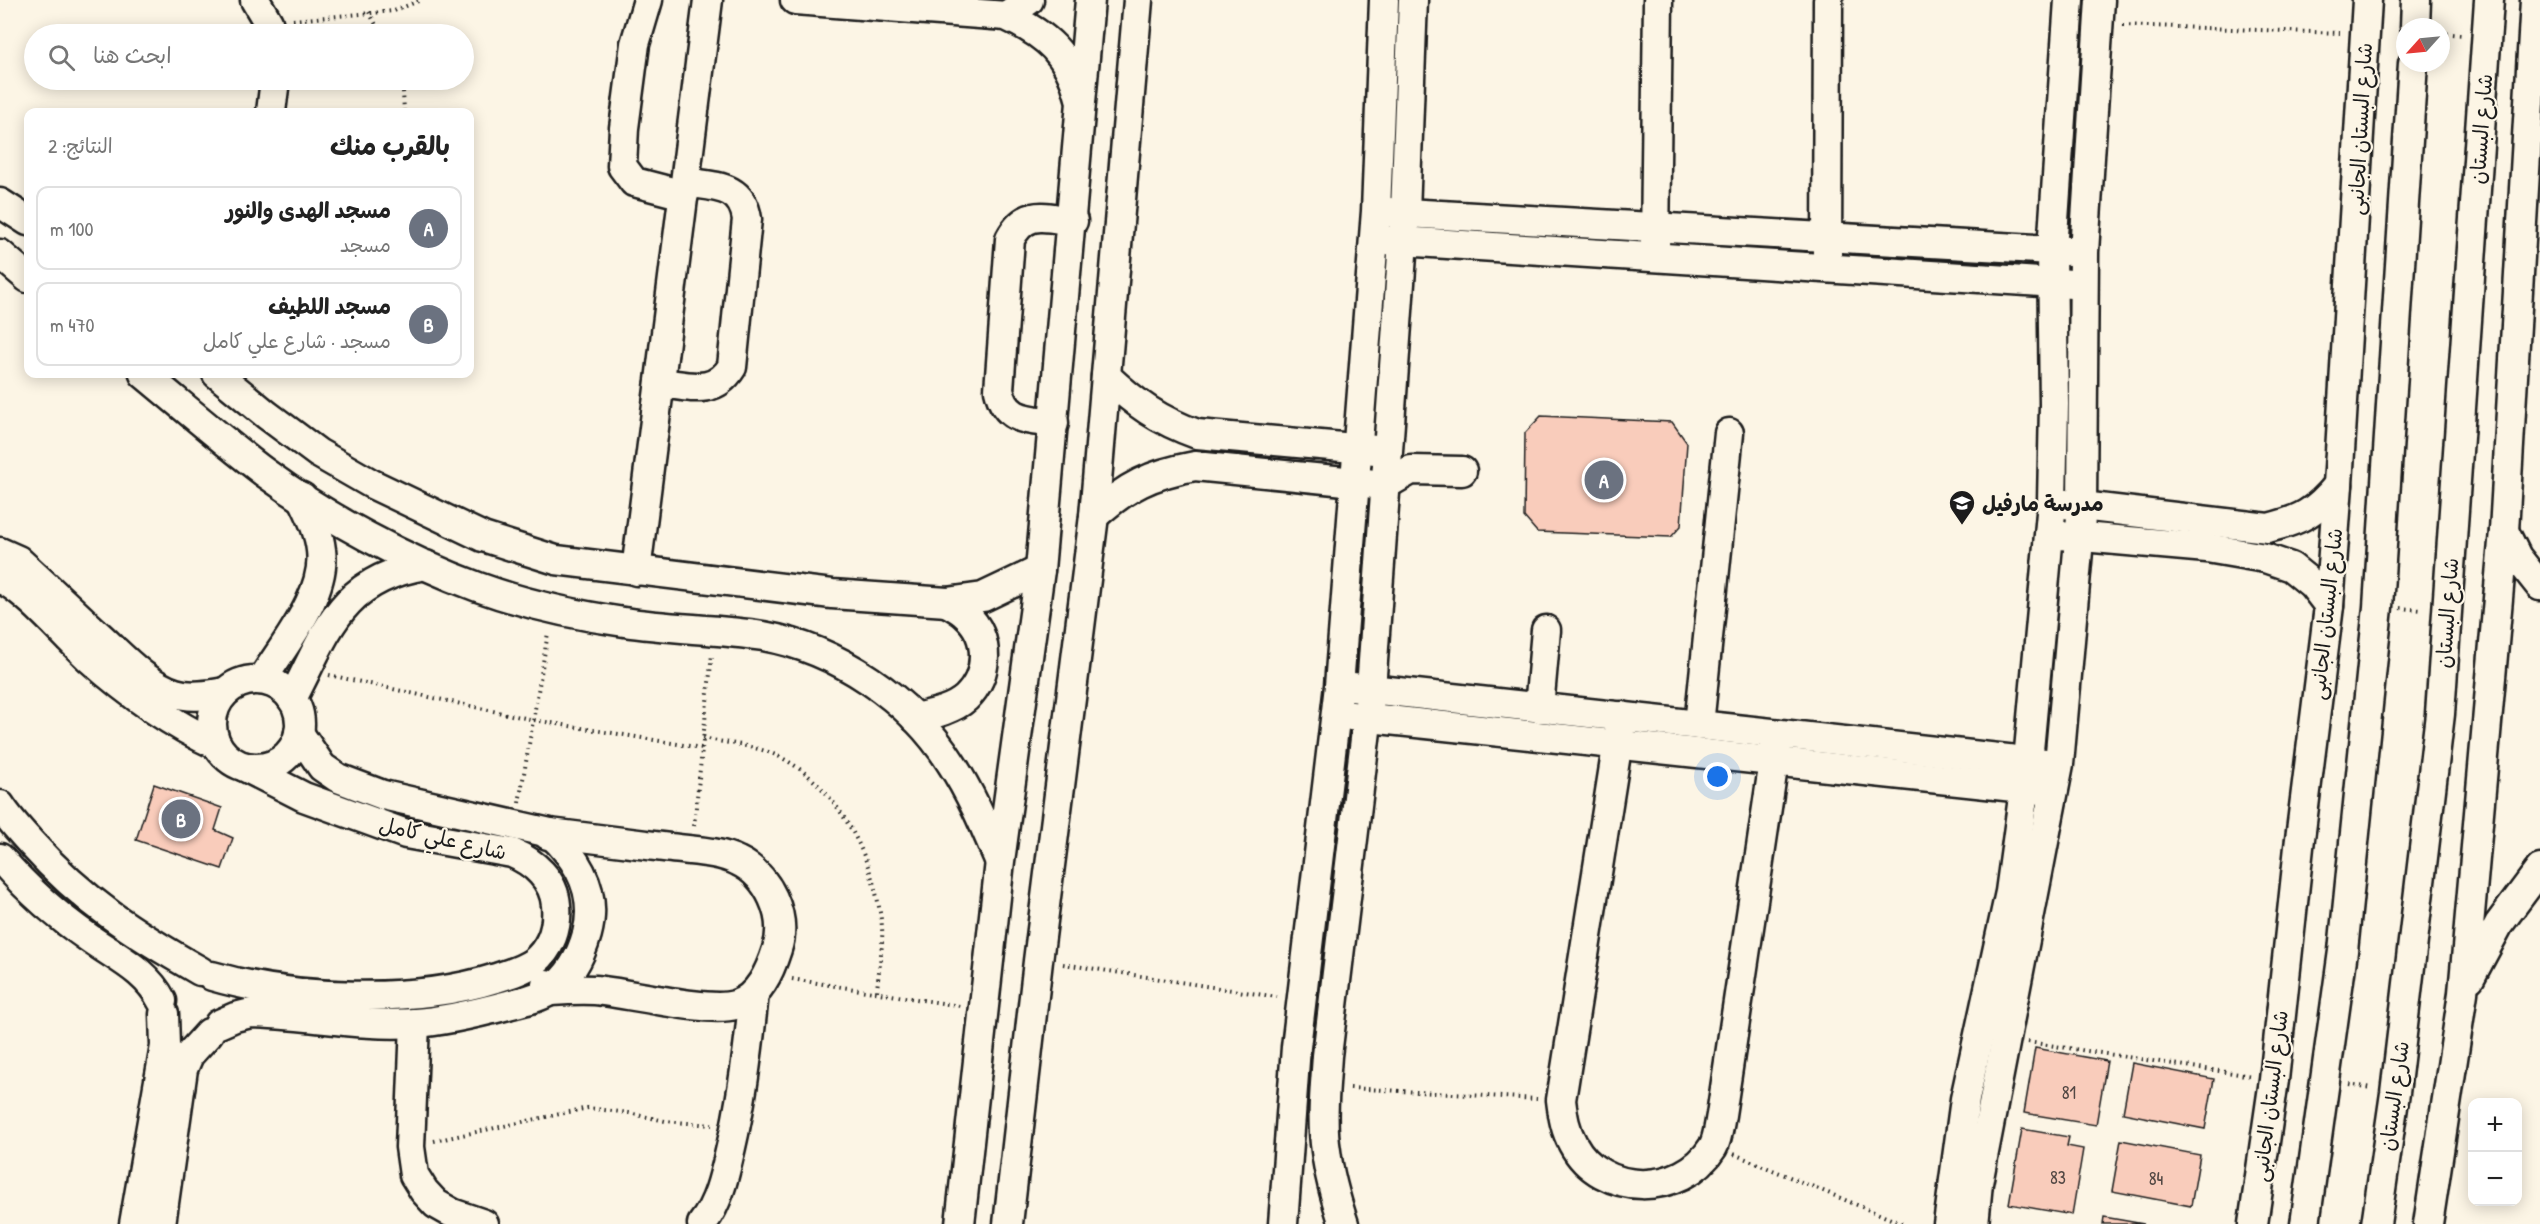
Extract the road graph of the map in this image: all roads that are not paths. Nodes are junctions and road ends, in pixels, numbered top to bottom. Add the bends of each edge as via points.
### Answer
1 (648, 0) edge
2 (708, 0) edge
3 (795, 0) edge
4 (1090, 0) edge
5 (1138, 0) edge
6 (1383, 0) edge
7 (1413, 0) edge
8 (1658, 0) edge
9 (1828, 0) edge
10 (2069, 0) edge
11 (2367, 0) edge
12 (2416, 0) edge
13 (2489, 0) edge
14 (2535, 0) edge
15 (1018, 8) edge
16 (2099, 12) edge
17 (2415, 18) edge
18 (2412, 72) edge
19 (274, 90) edge
20 (272, 108) edge
21 (1082, 108) junction
22 (685, 189) junction
23 (0, 203) edge
24 (1376, 211) junction
25 (1405, 213) junction
26 (24, 218) edge
27 (1656, 227) junction
28 (1072, 234) junction
29 (1827, 237) junction
30 (1374, 240) junction
31 (1403, 242) junction
32 (2052, 250) junction
33 (1117, 252) junction
34 (2084, 252) junction
35 (0, 254) edge
36 (1655, 257) junction
37 (1828, 268) junction
38 (24, 275) edge
39 (2054, 283) junction
40 (2084, 284) junction
41 (1106, 376) junction
42 (149, 378) edge
43 (222, 378) edge
44 (660, 383) junction
45 (1054, 423) junction
46 (1729, 433) dead end
47 (1358, 448) junction
48 (1388, 451) junction
49 (1411, 470) junction
50 (1462, 471) dead end
51 (1355, 481) junction
52 (1385, 485) junction
53 (2338, 485) junction
54 (302, 497) junction
55 (2052, 502) junction
56 (2082, 506) junction
57 (1094, 516) junction
58 (2504, 531) junction
59 (2049, 534) junction
60 (2080, 538) junction
61 (5, 563) edge
62 (426, 565) junction
63 (1040, 570) junction
64 (636, 571) junction
65 (2540, 586) edge
66 (947, 602) junction
67 (2329, 606) junction
68 (1546, 630) dead end
69 (262, 680) junction
70 (1339, 686) junction
71 (1371, 689) junction
72 (225, 692) junction
73 (292, 699) junction
74 (1539, 708) junction
75 (1337, 714) junction
76 (2440, 714) junction
77 (1622, 716) junction
78 (915, 718) junction
79 (1368, 718) junction
80 (2487, 718) junction
81 (1699, 725) junction
82 (299, 733) junction
83 (1778, 734) junction
84 (217, 745) junction
85 (1617, 745) junction
86 (1773, 761) junction
87 (245, 767) junction
88 (2026, 775) junction
89 (2057, 778) junction
90 (0, 805) edge
91 (550, 833) junction
92 (0, 858) edge
93 (525, 858) junction
94 (1000, 861) junction
95 (2540, 869) edge
96 (533, 963) junction
97 (206, 974) junction
98 (761, 984) junction
99 (550, 991) junction
100 (2463, 993) junction
101 (163, 1007) junction
102 (415, 1023) junction
103 (214, 1028) junction
104 (134, 1224) edge
105 (161, 1224) edge
106 (484, 1224) edge
107 (702, 1224) edge
108 (960, 1224) edge
109 (1008, 1224) edge
110 (1283, 1224) edge
111 (1344, 1224) edge
112 (1948, 1224) edge
113 (1974, 1224) edge
114 (2253, 1224) edge
115 (2305, 1224) edge
116 (2376, 1224) edge
117 (2428, 1224) edge

1 - 22 street via 635,44 622,166 634,182
2 - 22 street
3 - 15 street
4 - 21 street
5 - 33 street
6 - 24 street
7 - 25 street
8 - 27 street
9 - 29 street
10 - 32 street
11 - 53 street, شارع البستان الجانبى
12 - 17 street
13 - 76 street, شارع البستان
14 - 58 street
15 - 21 street via 1058,50 1074,77
16 - 34 street
18 - 115 street via 2378,607 2343,951
19 - 20 street
21 - 28 street
22 - 44 street
22 - 44 street via 728,189 745,206 747,219 732,367 726,377 705,388
23 - 26 street
24 - 25 street
24 - 30 street
25 - 27 street
25 - 31 street
27 - 29 street
27 - 36 street
28 - 33 street
28 - 45 street
28 - 45 street via 1035,216 1015,228 1010,239 1000,396 1010,412 1020,418
29 - 32 street
29 - 37 street
30 - 31 street
30 - 47 street
31 - 36 street
31 - 48 street
32 - 34 street
32 - 39 street
33 - 41 street
34 - 40 street
35 - 38 street
36 - 37 street
37 - 39 street
39 - 40 street
39 - 55 street
40 - 56 street
41 - 47 street via 1147,412 1197,434
41 - 57 street
42 - 54 street via 266,473
43 - 64 street via 318,453 431,514 483,537 556,560
44 - 64 street
45 - 63 street
46 - 81 street
47 - 48 street
47 - 51 street
48 - 49 street
48 - 52 street
49 - 50 street
49 - 52 street
51 - 52 street
51 - 57 street via 1195,466 1140,481 1115,496
51 - 70 street
52 - 71 street
53 - 56 street via 2320,507 2296,521 2268,528
53 - 67 street, شارع البستان الجانبى
54 - 62 street
54 - 69 street via 315,524 321,551 320,578 310,602
55 - 56 street
55 - 59 street
56 - 60 street
57 - 109 street
58 - 65 street
58 - 80 street
59 - 60 street
59 - 88 street
60 - 67 street via 2206,548 2265,558 2291,567 2312,584
60 - 89 street
61 - 72 street via 160,685 191,696
61 - 84 street via 89,658 138,699 188,732
62 - 73 street via 377,580 354,596 335,616
62 - 78 street via 479,587 552,609 623,622 764,636 820,653 857,673
63 - 66 street via 983,597
63 - 94 street
64 - 66 street via 832,594
66 - 78 street via 967,615 981,636 985,660 980,680 965,699
67 - 114 street, شارع البستان الجانبى via 2274,1080
68 - 74 street
69 - 72 street via 242,681
69 - 73 street via 279,686
70 - 71 street
70 - 75 street
71 - 74 street
71 - 79 street
72 - 84 street via 214,708 212,727
73 - 82 street via 299,715
74 - 77 street
75 - 79 street
75 - 110 street via 1301,1001
76 - 80 street
76 - 116 street, شارع البستان via 2396,1093
77 - 81 street
77 - 85 street
78 - 94 street via 950,761 975,804
79 - 85 street
79 - 111 street via 1325,1087 1325,1149
80 - 100 street
81 - 83 street
82 - 87 street via 292,749 279,762
82 - 91 street, شارع علي كامل via 322,767 338,778 383,795
83 - 86 street
83 - 88 street
84 - 87 street via 229,759
85 - 86 street
85 - 86 street via 1561,1100 1564,1124 1573,1146 1609,1178 1632,1184 1656,1184 1679,1177 1699,1164 1714,1145
86 - 88 street
87 - 93 street, شارع علي كامل via 304,797 406,834
88 - 89 street
88 - 112 street via 2010,892 1965,1099
89 - 113 street via 1978,1183
90 - 97 street, شارع علي كامل via 53,868 84,896 144,939
91 - 93 street
91 - 98 street, شارع علي كامل via 691,850 736,860 753,869 768,885 778,915 778,946
91 - 99 street via 569,851 582,874 589,899 589,925 582,951 569,973
92 - 101 street via 20,881 88,938 144,975
93 - 96 street, شارع علي كامل via 549,883 556,909 554,934
94 - 108 street
95 - 100 street via 2499,924
96 - 97 street, شارع علي كامل via 481,983 390,996 250,986
96 - 99 street
97 - 101 street via 187,972 175,977 166,988
97 - 103 street via 222,986 226,999 225,1012
98 - 99 street via 735,1005 706,1006 595,990
98 - 107 street, شارع علي كامل via 725,1171 710,1214
99 - 102 street via 470,1014
100 - 117 street
101 - 103 street via 171,1026 182,1033 195,1036
101 - 104 street via 165,1046
102 - 103 street via 251,1013
102 - 106 street via 410,1147 414,1175 436,1204
103 - 105 street via 189,1054 183,1069

